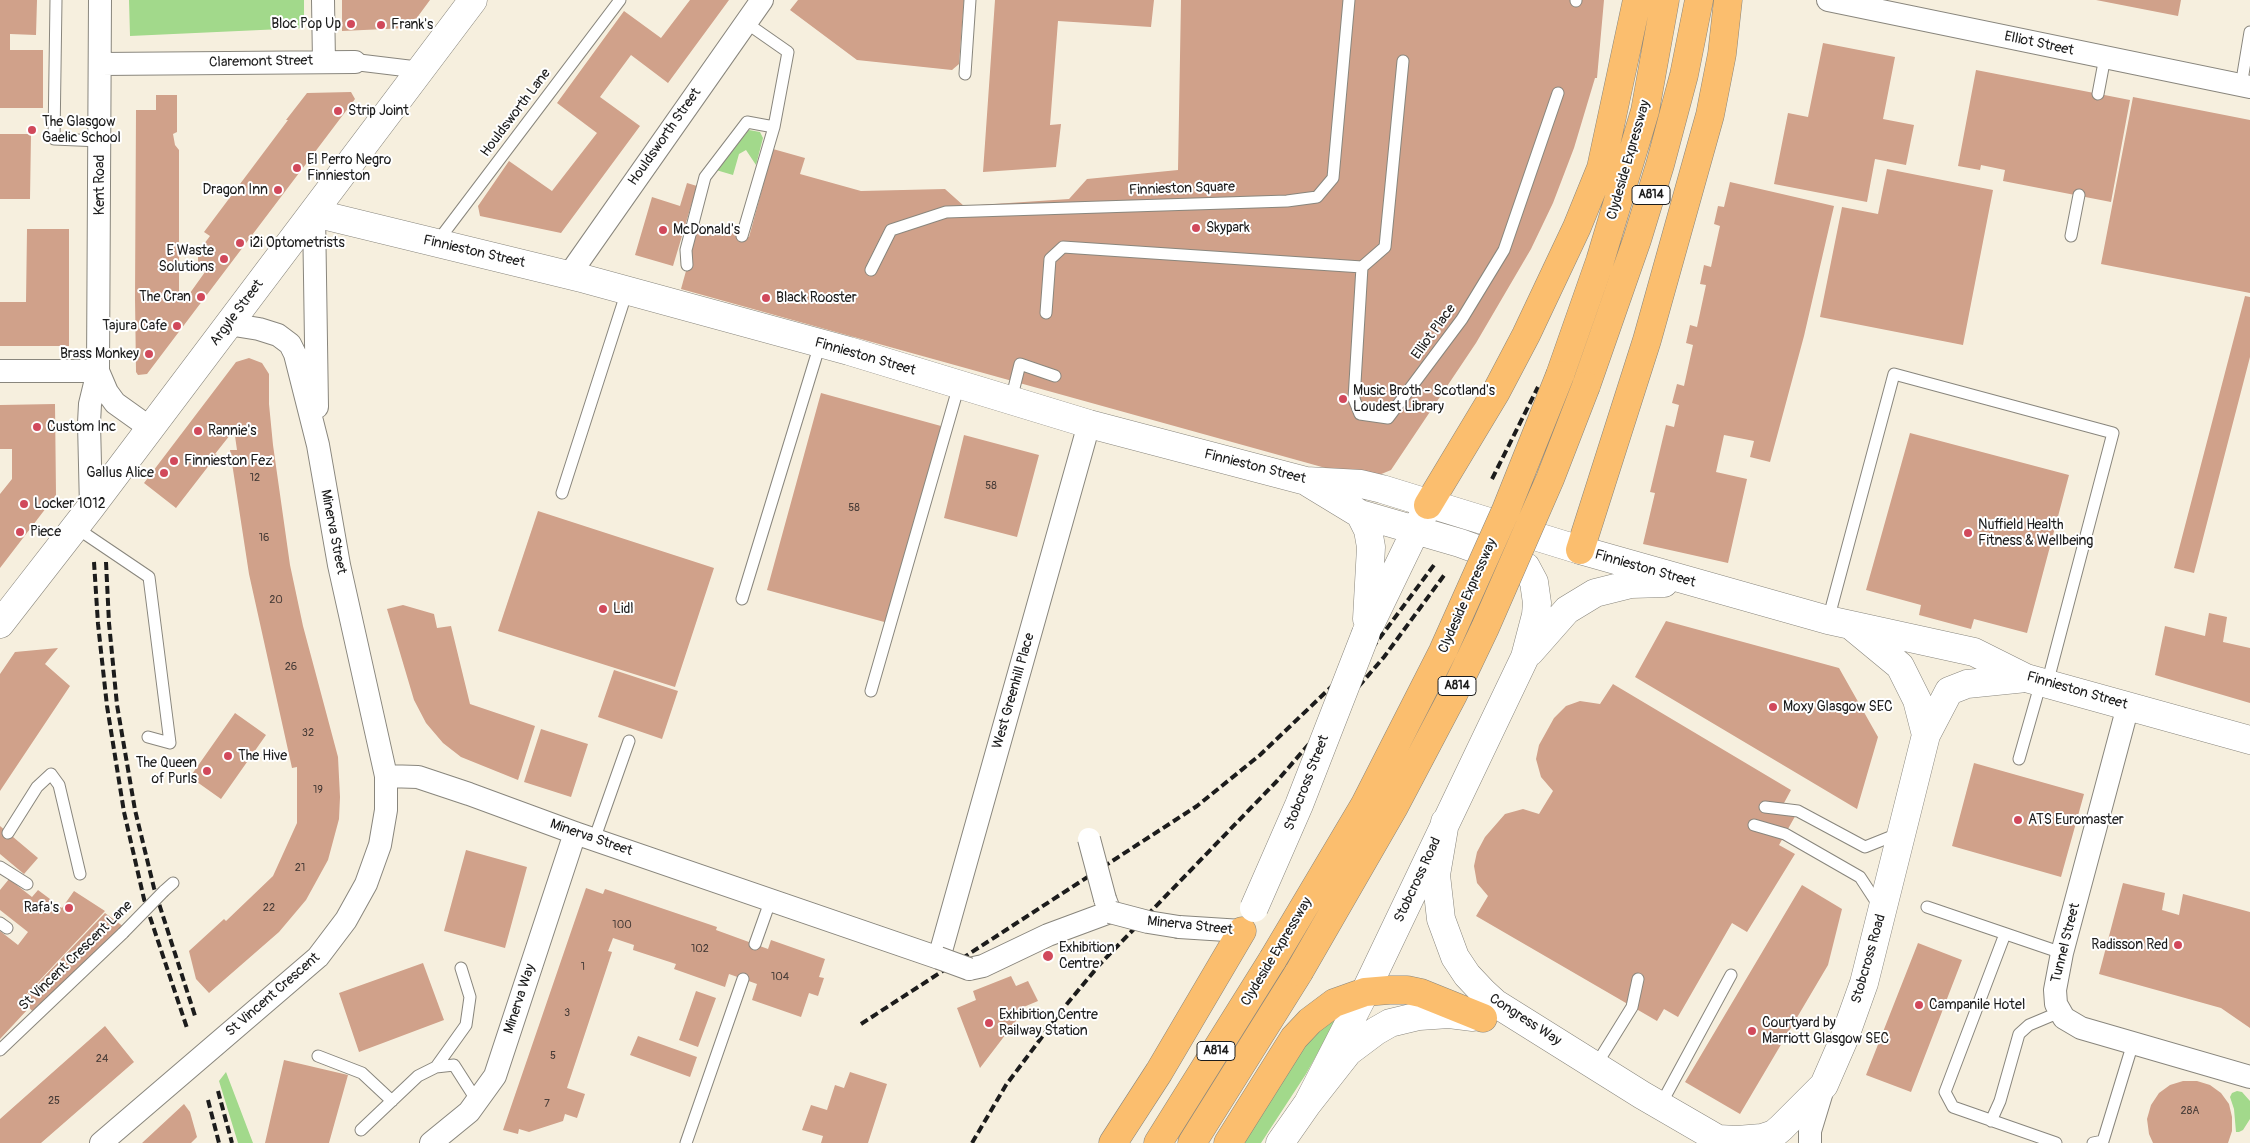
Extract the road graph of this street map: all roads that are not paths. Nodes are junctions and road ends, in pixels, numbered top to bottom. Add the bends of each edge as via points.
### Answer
1 (56, 0) edge
2 (100, 0) edge
3 (323, 0) edge
4 (473, 0) edge
5 (620, 0) edge
6 (762, 0) edge
7 (970, 0) edge
8 (1349, 0) edge
9 (1637, 0) edge
10 (1665, 0) edge
11 (1699, 0) edge
12 (1728, 0) edge
13 (1828, 0) edge
14 (746, 22) junction
15 (2250, 32) edge
16 (2105, 57) junction
17 (1403, 61) dead end
18 (324, 62) junction
19 (355, 62) joint
20 (100, 64) junction
21 (421, 70) junction
22 (965, 74) dead end
23 (2246, 87) edge
24 (1558, 93) dead end
25 (2098, 94) dead end
26 (774, 127) junction
27 (100, 141) junction
28 (2079, 195) dead end
29 (314, 213) junction
30 (742, 236) dead end
31 (2072, 236) dead end
32 (436, 244) junction
33 (687, 266) dead end
34 (1362, 266) junction
35 (871, 270) dead end
36 (569, 275) junction
37 (627, 291) junction
38 (1046, 313) dead end
39 (228, 324) junction
40 (820, 344) junction
41 (0, 370) edge
42 (98, 371) junction
43 (1056, 376) dead end
44 (959, 385) junction
45 (1011, 400) junction
46 (1089, 424) junction
47 (150, 428) junction
48 (318, 445) junction
49 (1306, 481) junction
50 (562, 493) dead end
51 (1428, 504) junction
52 (1360, 514) junction
53 (83, 517) junction
54 (1416, 531) junction
55 (1580, 550) junction
56 (1692, 582) junction
57 (742, 599) dead end
58 (1839, 623) junction
59 (0, 624) edge
60 (1366, 633) junction
61 (1525, 657) junction
62 (2038, 681) junction
63 (871, 692) dead end
64 (2128, 706) junction
65 (1926, 735) junction
66 (148, 737) dead end
67 (2250, 740) edge
68 (629, 741) dead end
69 (2019, 759) dead end
70 (386, 776) junction
71 (1765, 807) dead end
72 (1445, 822) junction
73 (1754, 825) dead end
74 (1902, 832) junction
75 (8, 833) dead end
76 (584, 836) junction
77 (1089, 836) dead end
78 (0, 867) edge
79 (80, 874) dead end
80 (173, 883) dead end
81 (27, 884) dead end
82 (771, 899) junction
83 (1107, 906) junction
84 (1927, 907) dead end
85 (1883, 911) junction
86 (1248, 919) junction
87 (2005, 934) junction
88 (755, 944) dead end
89 (943, 948) junction
90 (2062, 953) junction
91 (461, 968) dead end
92 (1731, 975) dead end
93 (743, 979) dead end
94 (1638, 979) dead end
95 (1365, 992) junction
96 (2060, 1012) junction
97 (1482, 1018) junction
98 (2133, 1043) junction
99 (0, 1050) edge
100 (318, 1056) dead end
101 (1596, 1065) junction
102 (436, 1067) junction
103 (2250, 1077) edge
104 (1824, 1085) junction
105 (1651, 1100) junction
106 (392, 1101) junction
107 (477, 1101) junction
108 (1308, 1103) junction
109 (1991, 1121) junction
110 (361, 1130) dead end
111 (1721, 1141) edge
112 (101, 1143) edge
113 (431, 1143) edge
114 (686, 1143) edge
115 (1113, 1143) edge
116 (1158, 1143) edge
117 (1192, 1143) edge
118 (1228, 1143) edge
119 (1280, 1143) edge
120 (1810, 1143) edge
121 (2056, 1143) edge
122 (2093, 1143) edge

1 - 27 lane via 54,139
2 - 20 street, Kent Road
3 - 18 street
4 - 21 street, Argyle Street
5 - 32 lane, Houldsworth Lane
6 - 14 street, Houldsworth Street
7 - 22 lane
8 - 35 lane, Finnieston Square via 1333,178 1317,197 1287,201 946,212 891,230
9 - 51 main road via 1601,168 1577,227 1496,392
10 - 116 main road, Clydeside Expressway / A814, bridge via 1645,111 1600,262 1560,375 1476,579 1409,721 1364,806
11 - 117 main road, Clydeside Expressway / A814, bridge via 1686,66 1634,249 1550,479 1485,628 1394,807 1299,972
12 - 55 main road via 1710,115 1647,340
13 - 16 street, Elliot Street
14 - 26 lane via 788,52
14 - 36 street, Houldsworth Street
15 - 23 lane
16 - 23 street, Elliot Street
16 - 25 lane
17 - 34 lane via 1385,247
18 - 19 street, Claremont Street
18 - 20 street, Claremont Street
19 - 21 street, Claremont Street
20 - 27 street, Kent Road
21 - 29 street, Argyle Street
24 - 34 lane, Elliot Place via 1504,250 1462,319 1388,418 1360,414 1354,399
26 - 30 lane
26 - 33 lane via 746,122 705,177 686,250
27 - 42 street, Kent Road
28 - 31 lane
29 - 32 street, Finnieston Street
29 - 39 street, Argyle Street
29 - 48 street, Minerva Street
32 - 36 street, Finnieston Street
34 - 38 lane via 1063,247 1050,258
36 - 37 street, Finnieston Street
37 - 40 street, Finnieston Street
37 - 50 lane
39 - 47 street, Argyle Street
39 - 48 street, Minerva Street via 259,329 290,344
40 - 44 street, Finnieston Street
40 - 57 lane
41 - 42 street
42 - 47 street, Kent Road via 114,403
42 - 53 street, Kent Road via 90,404
43 - 45 lane via 1020,364
44 - 45 street, Finnieston Street
44 - 63 lane
45 - 46 street, Finnieston Street
46 - 49 street, Finnieston Street
46 - 89 street, West Greenhill Place
47 - 53 street, Argyle Street
48 - 70 street, Minerva Street via 339,565
49 - 51 street, Finnieston Street via 1360,484
49 - 52 street
51 - 54 street, Stobcross Street
51 - 55 street, Finnieston Street
52 - 54 street
52 - 60 street, Stobcross Street via 1368,530 1371,547
53 - 59 street, Argyle Street
53 - 66 lane via 150,576 170,743
54 - 60 street, Stobcross Street
54 - 61 street via 1460,543 1526,568 1534,582 1537,603
55 - 56 street, Finnieston Street
56 - 58 street, Finnieston Street
56 - 61 street via 1631,584 1595,593 1567,610
58 - 62 street, Finnieston Street via 1974,652
58 - 62 lane via 1894,374 2113,433
58 - 65 street, Stobcross Road via 1900,666 1917,700
60 - 86 street, Stobcross Street, bridge via 1299,806
61 - 72 street, Stobcross Road
62 - 64 street, Finnieston Street
62 - 65 street, Stobcross Road via 1967,684 1949,691
62 - 69 lane
64 - 67 street, Finnieston Street
64 - 90 street, Tunnel Street
65 - 74 street, Stobcross Road
68 - 76 lane
70 - 76 street, Minerva Street via 418,778
70 - 112 street, St Vincent Crescent via 386,810 380,845 366,884 346,920 318,957
71 - 74 lane via 1798,811 1865,847
72 - 95 street, Stobcross Road
72 - 101 street, Congress Way via 1436,875 1437,897 1455,957 1467,975 1495,1003
73 - 85 lane via 1785,834 1860,877
74 - 85 street, Stobcross Road
75 - 79 lane via 37,786 51,774 59,785
76 - 82 street, Minerva Street
76 - 107 street, Minerva Way via 495,1076
77 - 83 street, bridge
78 - 81 lane
80 - 99 lane, St Vincent Crescent Lane, bridge
82 - 88 lane
82 - 89 street, Minerva Street via 905,946
83 - 86 street, Minerva Street, bridge via 1148,922 1178,927
83 - 89 street, Minerva Street, bridge via 983,966 969,969
84 - 87 lane
85 - 104 street, Stobcross Road via 1864,983
86 - 115 main road
87 - 90 lane
87 - 109 lane via 1945,1092 1953,1107
90 - 96 street, Tunnel Street via 2054,990
91 - 102 lane via 470,997 466,1025
92 - 105 lane
93 - 114 lane
94 - 101 lane via 1632,1007
95 - 97 main road via 1422,993
95 - 108 street, Stobcross Road
95 - 118 main road via 1334,1003 1294,1038
96 - 98 street via 2070,1023
96 - 109 lane via 2029,1025 2019,1034
97 - 105 street, Stobcross Road
97 - 108 street, Stobcross Road via 1434,1014 1390,1023 1348,1052
98 - 103 street
98 - 122 lane via 2104,1140
100 - 106 lane via 362,1073
101 - 105 street, Congress Way
102 - 106 lane via 418,1076
102 - 107 lane via 454,1065
104 - 111 street, Stobcross Road via 1774,1134 1750,1140
104 - 120 street via 1810,1131
105 - 111 street, Congress Way
106 - 110 lane
107 - 113 street, Minerva Way via 469,1112
108 - 119 street, Stobcross Road
109 - 121 lane

